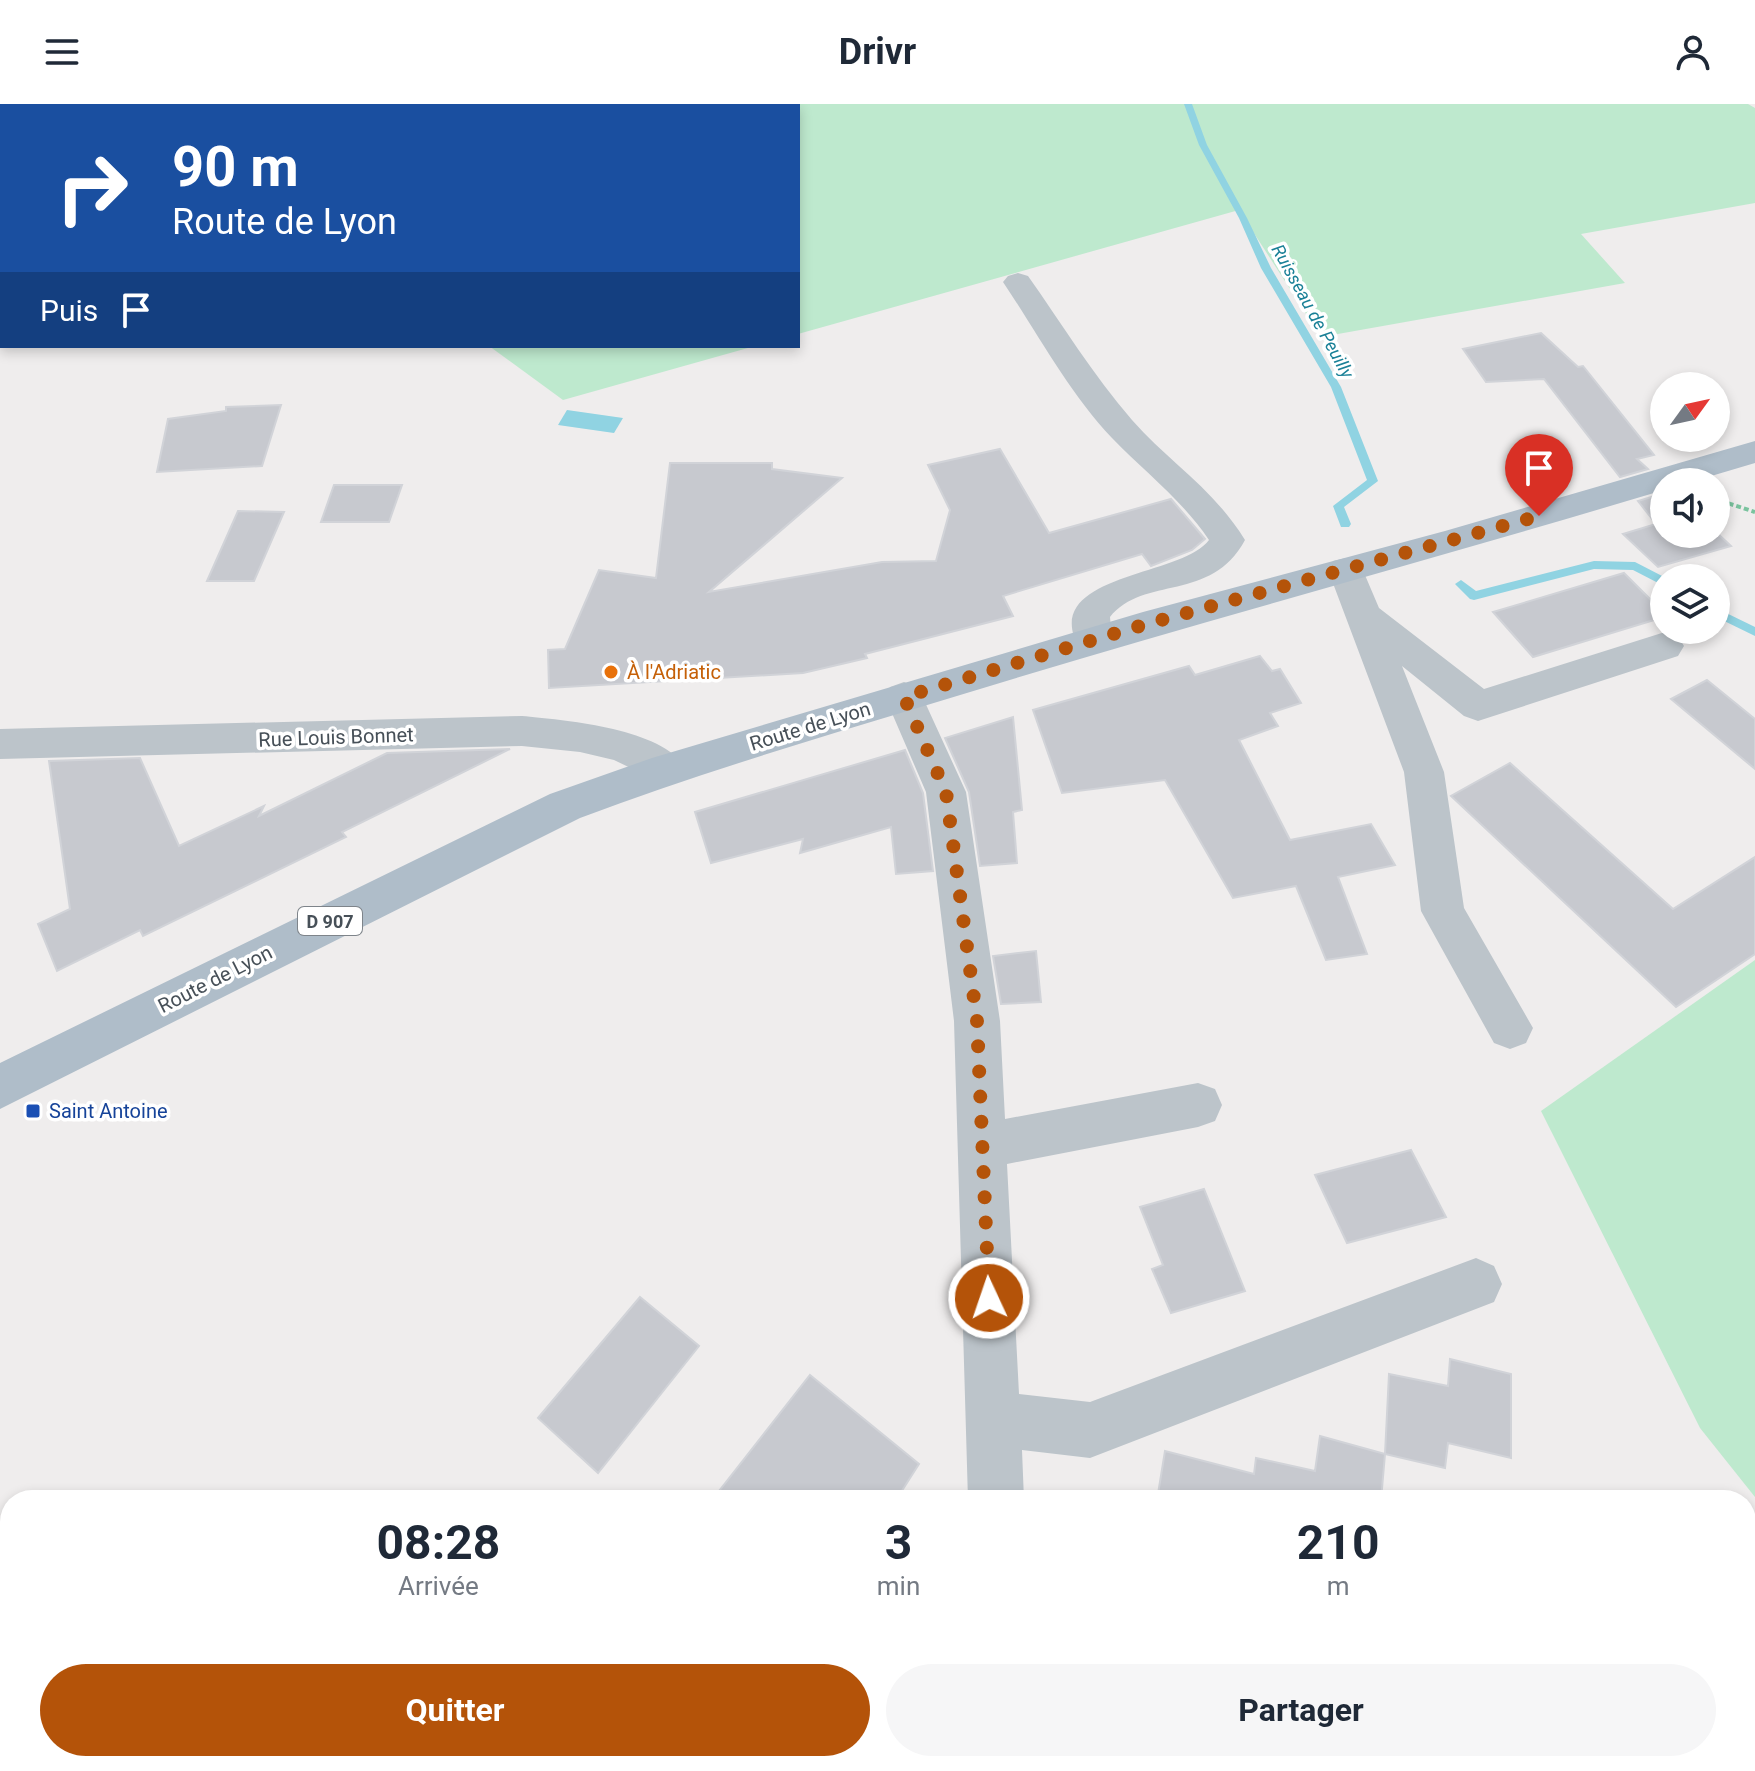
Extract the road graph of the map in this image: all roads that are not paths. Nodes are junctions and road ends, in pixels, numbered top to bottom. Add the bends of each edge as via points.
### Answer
1 (1018, 282) dead end
2 (1755, 452) edge
3 (1346, 570) junction
4 (1364, 616) junction
5 (1093, 640) junction
6 (1665, 646) dead end
7 (904, 697) junction
8 (0, 744) edge
9 (666, 769) junction
10 (1510, 1028) dead end
11 (0, 1087) edge
12 (1198, 1105) dead end
13 (983, 1146) junction
14 (1476, 1284) dead end
15 (995, 1419) junction
16 (996, 1490) edge

1 - 5 street via 1122,429 1207,510 1227,540 1225,550 1207,564 1107,597 1092,615
2 - 3 main road, Route de Lyon / D 907
3 - 4 street
3 - 5 main road, Route de Lyon / D 907
4 - 6 street via 1478,706
4 - 10 street via 1424,772 1443,911
5 - 7 main road, Route de Lyon / D 907
7 - 9 main road, Route de Lyon / D 907
7 - 13 street via 946,792 977,1021
8 - 9 street, Rue Louis Bonnet via 522,731 624,747
9 - 11 main road, Route de Lyon / D 907 via 565,806
12 - 13 street
13 - 15 street
14 - 15 street via 1090,1430
15 - 16 street

